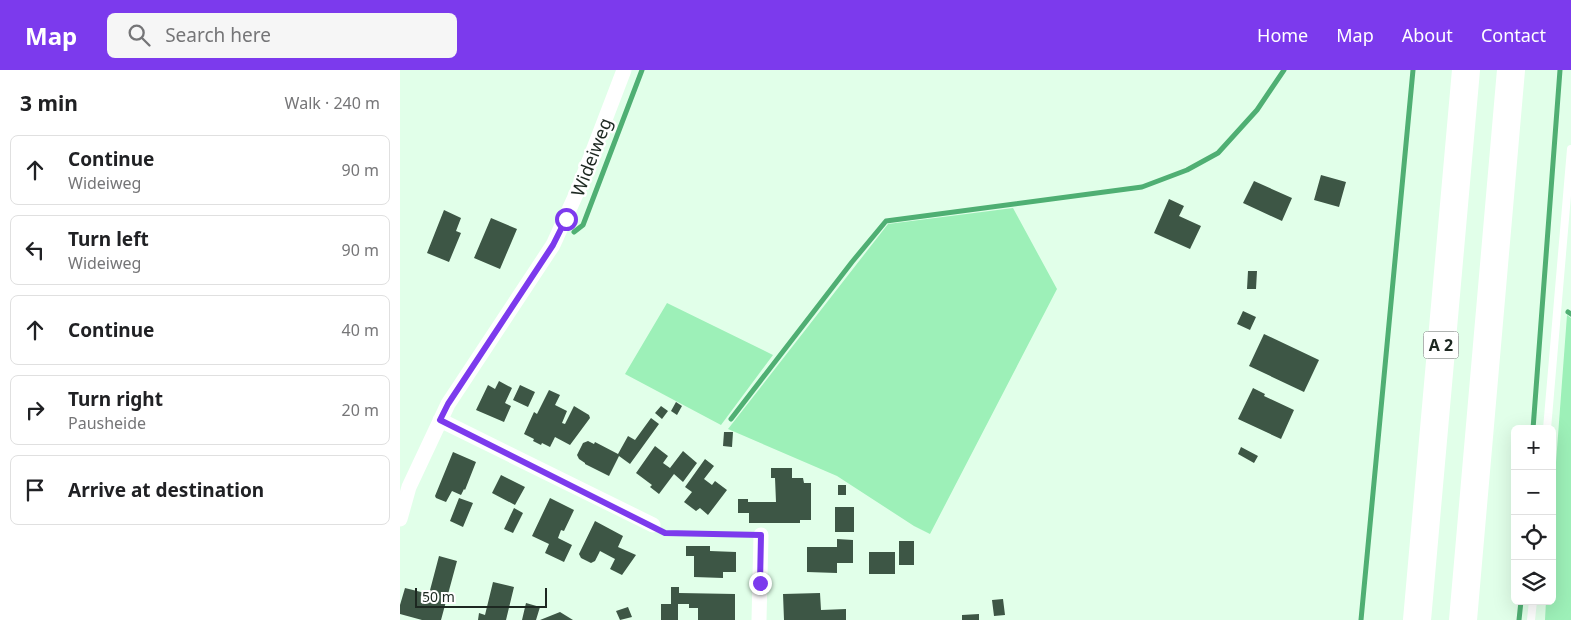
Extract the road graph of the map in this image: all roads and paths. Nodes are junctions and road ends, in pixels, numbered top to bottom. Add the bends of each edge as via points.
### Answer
1 (624, 70) edge
2 (1466, 70) edge
3 (1511, 70) edge
4 (1571, 149) edge
5 (440, 420) junction
6 (1547, 425) edge
7 (400, 519) edge
8 (653, 525) joint
9 (761, 535) joint
10 (1533, 605) edge
11 (758, 620) edge
12 (1417, 620) edge
13 (1463, 620) edge
14 (1531, 620) edge

1 - 5 street, Wideiweg via 553,245
2 - 12 highway, A 2
3 - 13 highway
4 - 6 lane
5 - 7 street, Wideiweg via 409,486
5 - 8 street
8 - 9 path via 665,533
9 - 11 street
10 - 14 lane

